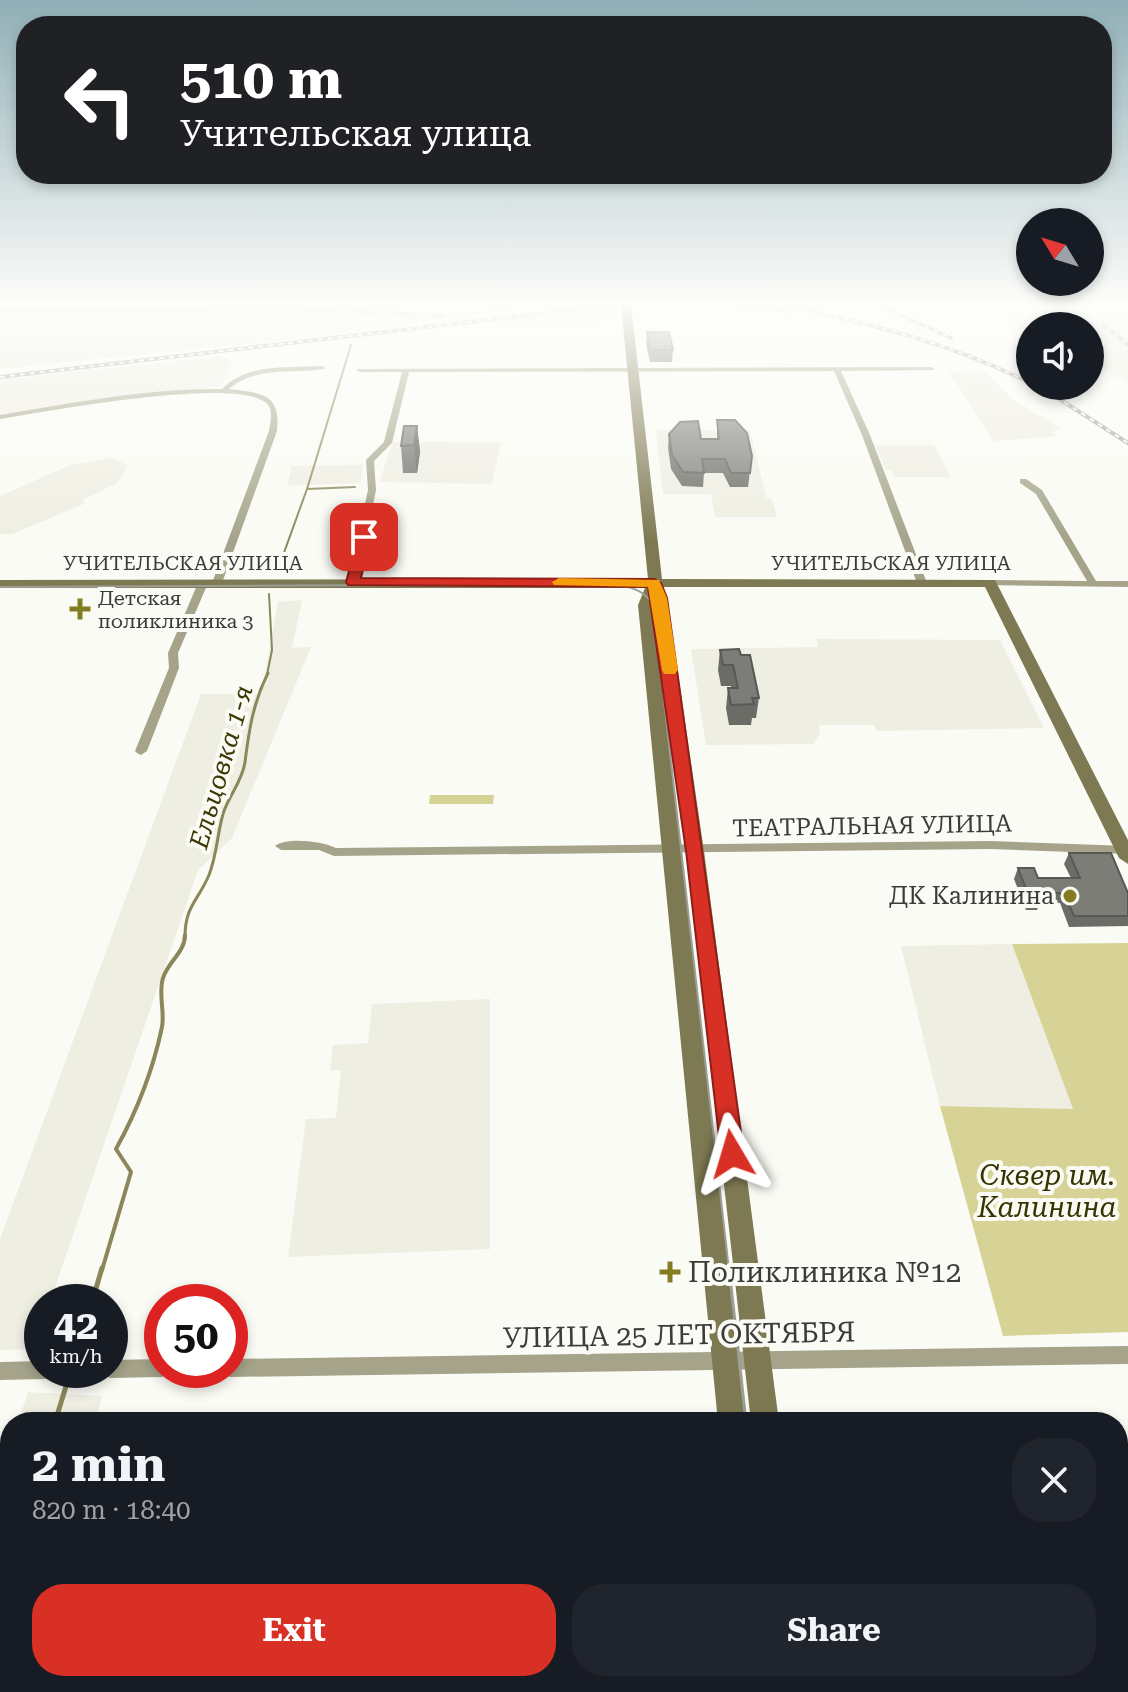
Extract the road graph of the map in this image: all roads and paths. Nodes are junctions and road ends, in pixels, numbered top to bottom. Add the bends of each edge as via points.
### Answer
1 (229, 384) edge
2 (403, 384) edge
3 (635, 384) edge
4 (843, 384) edge
5 (225, 389) junction
6 (0, 417) edge
7 (1023, 481) dead end
8 (353, 582) junction
9 (654, 583) junction
10 (922, 583) junction
11 (990, 583) junction
12 (0, 584) edge
13 (1093, 584) junction
14 (1128, 584) edge
15 (207, 586) junction
16 (628, 590) junction
17 (0, 592) edge
18 (645, 605) junction
19 (141, 751) dead end
20 (281, 846) dead end
21 (670, 850) junction
22 (695, 851) junction
23 (1127, 853) edge
24 (1128, 1355) edge
25 (725, 1359) junction
26 (758, 1359) junction
27 (248, 1368) edge
28 (24, 1370) edge
29 (0, 1371) edge
30 (731, 1412) edge
31 (764, 1412) edge

1 - 5 street
2 - 8 street via 388,443 370,460 372,490
3 - 9 main road
4 - 10 street
5 - 6 street
5 - 15 street via 262,397 272,404 275,416 263,460
7 - 13 street via 1039,492
8 - 9 main road, УЧИТЕЛЬСКАЯ УЛИЦА
8 - 15 main road, УЧИТЕЛЬСКАЯ УЛИЦА
9 - 10 main road, УЧИТЕЛЬСКАЯ УЛИЦА
9 - 16 main road, УЧИТЕЛЬСКАЯ УЛИЦА
9 - 18 main road
9 - 22 main road
10 - 11 main road, УЧИТЕЛЬСКАЯ УЛИЦА
11 - 13 street, УЧИТЕЛЬСКАЯ УЛИЦА
11 - 23 main road
12 - 15 main road, УЧИТЕЛЬСКАЯ УЛИЦА
13 - 14 street, УЧИТЕЛЬСКАЯ УЛИЦА
15 - 16 main road, УЧИТЕЛЬСКАЯ УЛИЦА
15 - 17 main road, УЧИТЕЛЬСКАЯ УЛИЦА
15 - 19 street via 173,653 174,668
16 - 18 main road
18 - 21 main road
20 - 21 street, ТЕАТРАЛЬНАЯ УЛИЦА via 321,846 334,852
21 - 22 street, ТЕАТРАЛЬНАЯ УЛИЦА
21 - 25 main road
22 - 23 street, ТЕАТРАЛЬНАЯ УЛИЦА via 991,845
22 - 26 main road
24 - 26 street, УЛИЦА 25 ЛЕТ ОКТЯБРЯ
25 - 26 street, УЛИЦА 25 ЛЕТ ОКТЯБРЯ
25 - 27 street, УЛИЦА 25 ЛЕТ ОКТЯБРЯ
25 - 30 main road
26 - 31 main road
28 - 29 street

